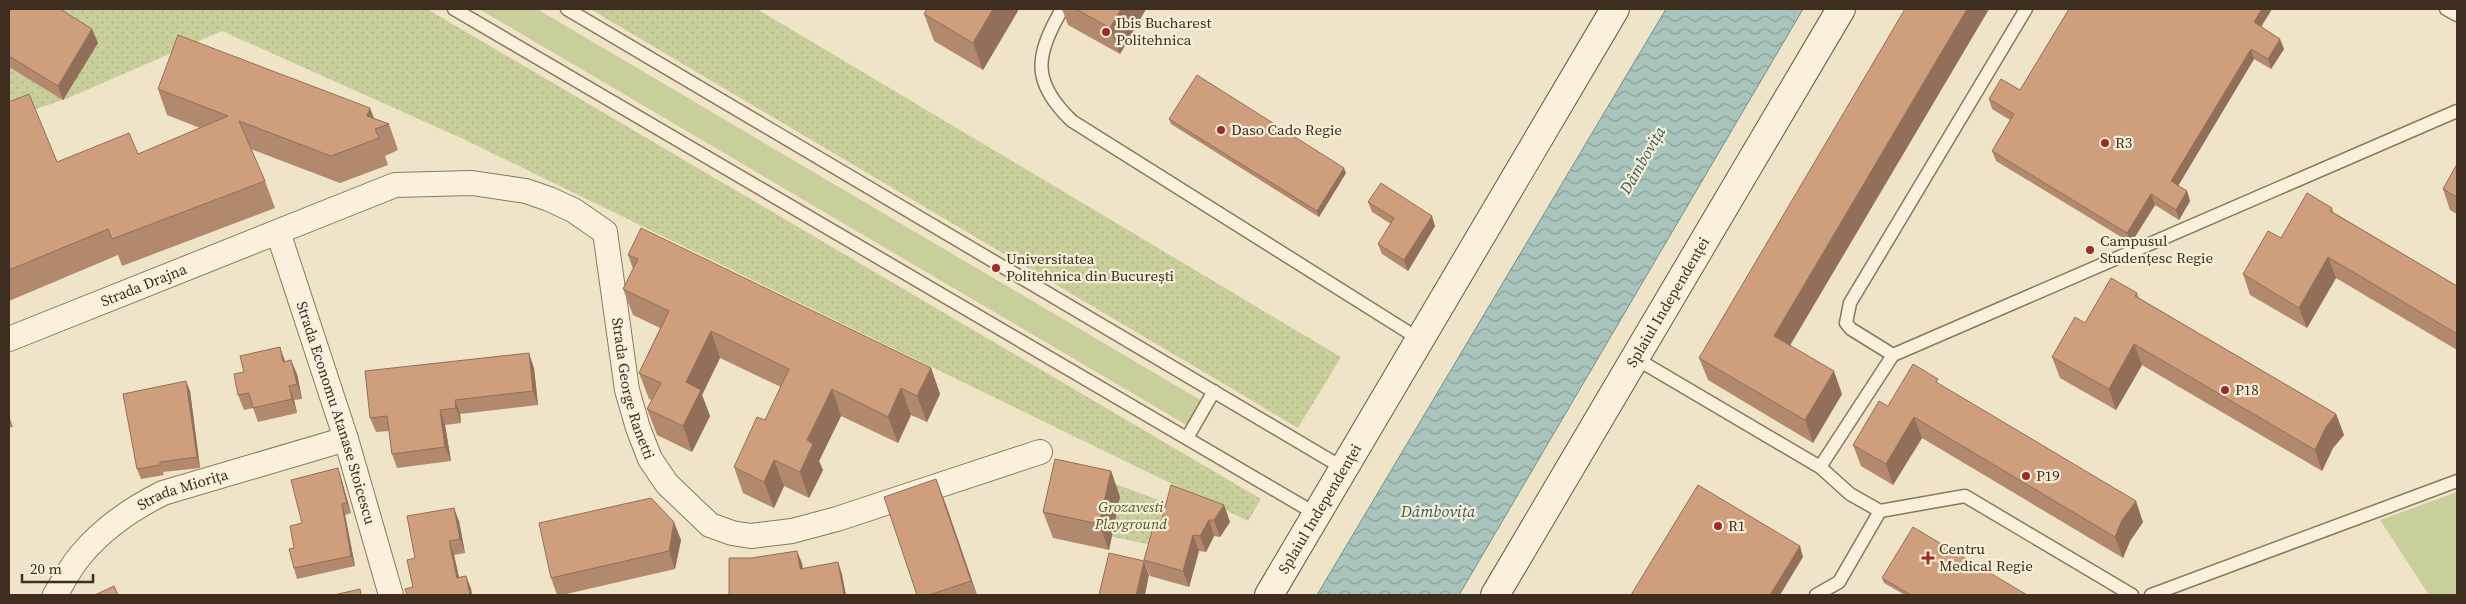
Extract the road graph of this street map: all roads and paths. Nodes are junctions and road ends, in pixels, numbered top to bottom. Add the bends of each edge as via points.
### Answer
1 (454, 9) edge
2 (567, 9) edge
3 (1062, 9) edge
4 (1615, 9) edge
5 (1841, 9) edge
6 (2026, 9) edge
7 (2446, 9) edge
8 (2457, 15) edge
9 (2457, 111) edge
10 (278, 232) junction
11 (9, 339) edge
12 (1419, 339) junction
13 (1893, 355) junction
14 (1635, 358) junction
15 (1214, 391) junction
16 (1187, 438) junction
17 (346, 439) junction
18 (1040, 452) dead end
19 (1820, 467) junction
20 (1343, 468) junction
21 (2457, 481) edge
22 (1880, 511) junction
23 (1316, 514) junction
24 (2130, 594) edge
25 (55, 595) edge
26 (391, 595) edge
27 (1269, 595) edge
28 (1495, 595) edge
29 (1816, 595) edge
30 (2150, 595) edge

1 - 16 lane
2 - 15 lane
3 - 12 lane via 1043,46 1041,73 1051,97 1072,121
4 - 12 main road, Splaiul Independenței
5 - 14 main road, Splaiul Independenței
6 - 13 lane via 1850,303 1846,323
7 - 8 lane
9 - 13 lane
10 - 11 street, Strada Drajna
10 - 17 street, Strada Economu Atanase Stoicescu
10 - 18 street, Strada George Ranetti via 395,185 446,182 526,192 550,199 600,227 607,241 627,390 650,459 667,484 691,509 710,525 732,533 751,536 792,531
12 - 20 main road, Splaiul Independenței
13 - 19 lane
14 - 19 lane
14 - 28 main road, Splaiul Independenței
15 - 16 lane
15 - 20 lane
16 - 23 lane
17 - 25 street, Strada Miorița via 163,493 144,502 114,522 80,556
17 - 26 street, Strada Economu Atanase Stoicescu
19 - 22 lane via 1850,494
20 - 23 main road, Splaiul Independenței
21 - 30 lane
22 - 24 lane via 1964,496
22 - 29 lane via 1839,582
23 - 27 main road, Splaiul Independenței

